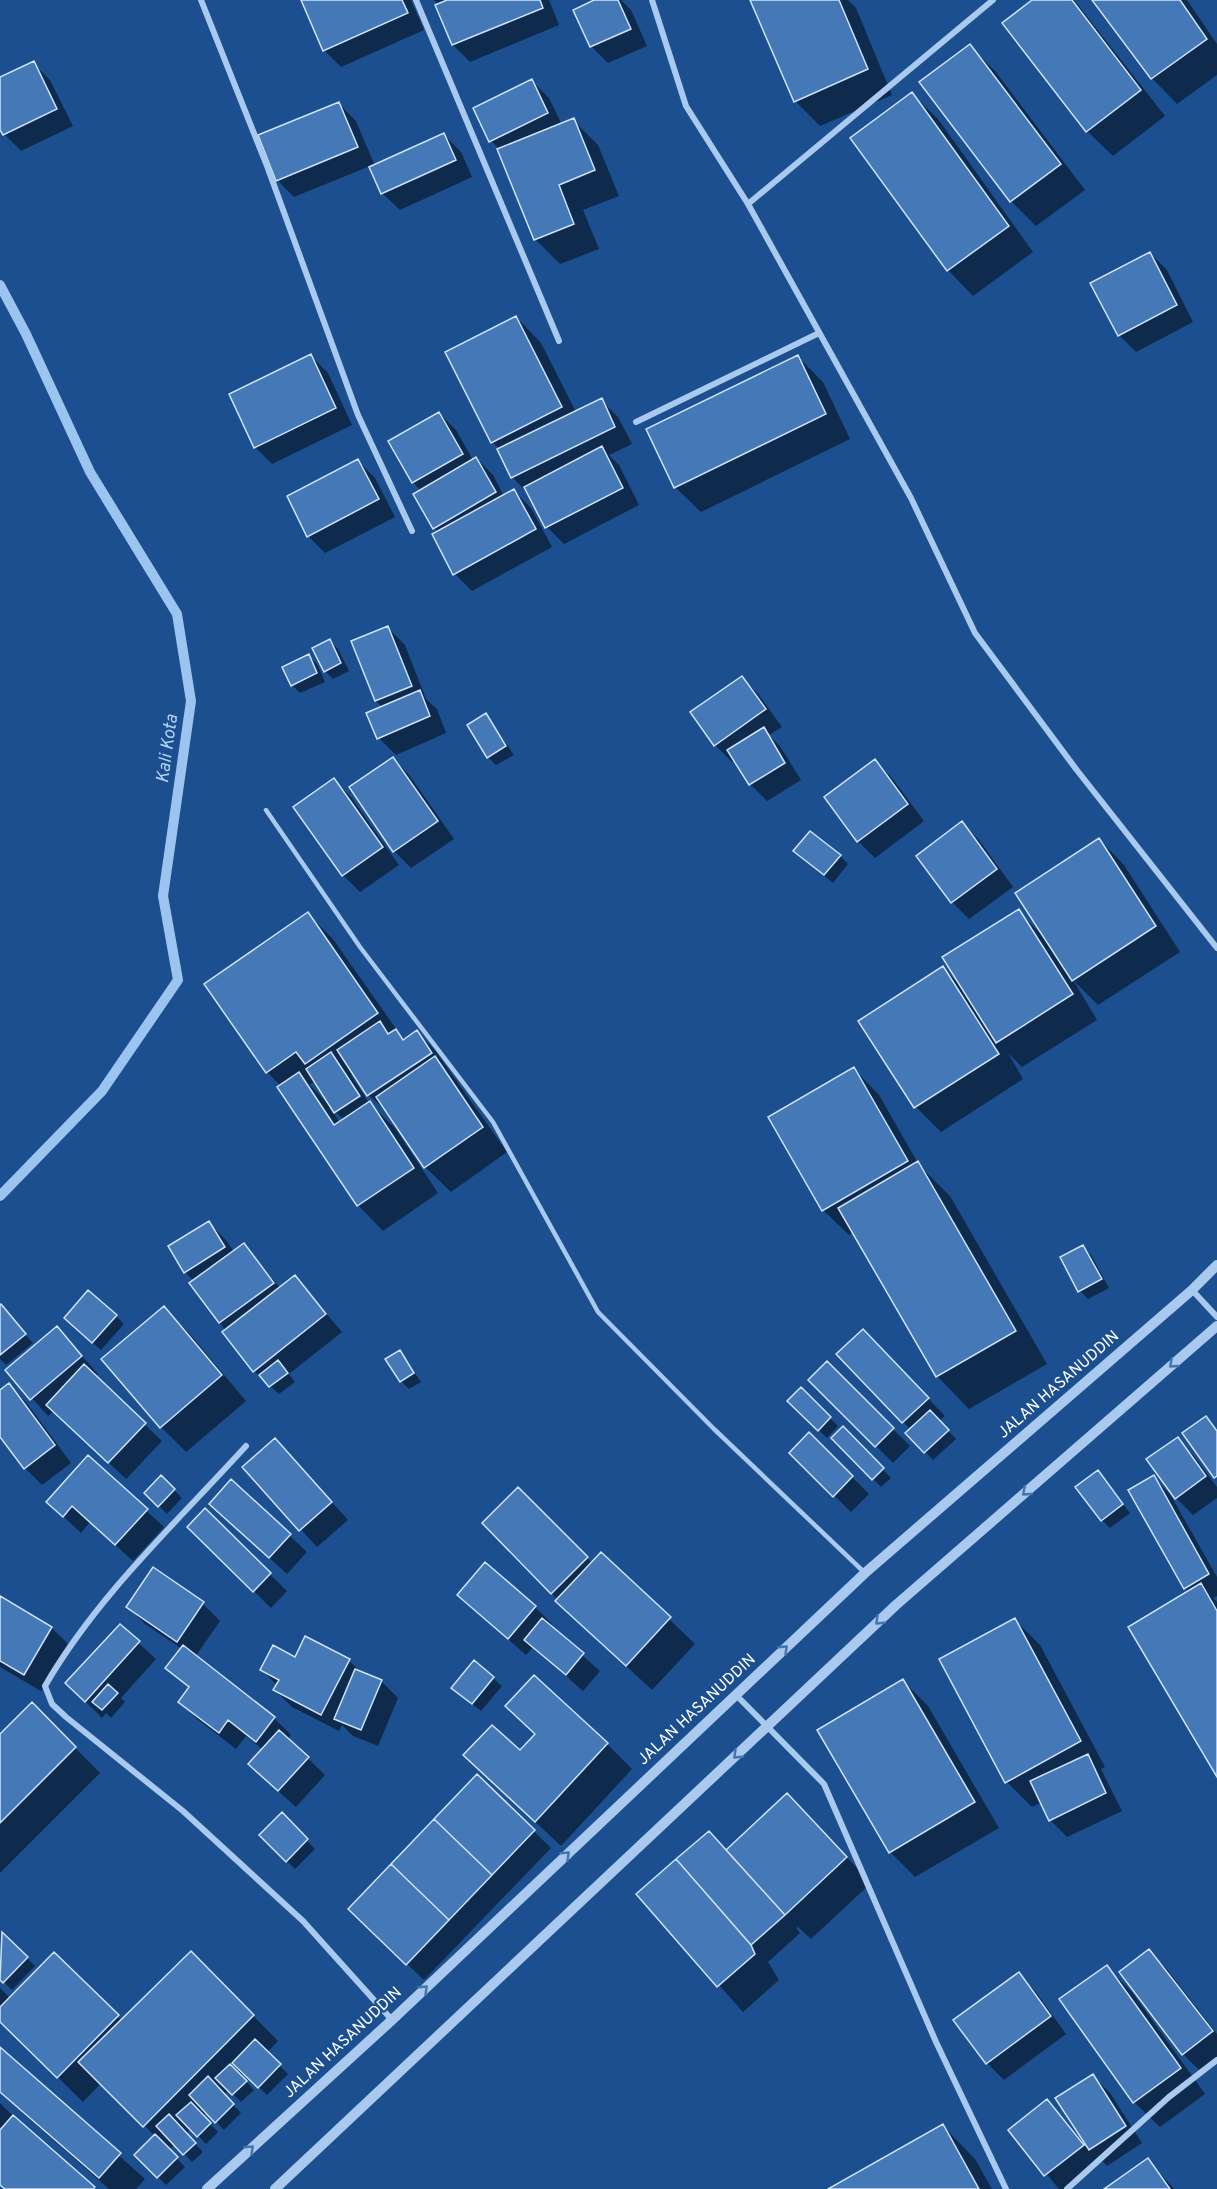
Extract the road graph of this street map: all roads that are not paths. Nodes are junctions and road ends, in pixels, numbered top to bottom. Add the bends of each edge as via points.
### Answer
1 (201, 0) edge
2 (416, 0) edge
3 (652, 0) edge
4 (993, 0) edge
5 (748, 204) junction
6 (819, 333) junction
7 (559, 341) dead end
8 (636, 422) dead end
9 (412, 531) dead end
10 (266, 810) dead end
11 (1217, 948) edge
12 (1217, 1265) edge
13 (1192, 1290) junction
14 (1217, 1317) edge
15 (1217, 1326) edge
16 (246, 1446) dead end
17 (865, 1573) junction
18 (735, 1695) junction
19 (767, 1727) junction
20 (392, 2020) junction
21 (1217, 2060) edge
22 (207, 2189) edge
23 (275, 2189) edge
24 (1006, 2189) edge
25 (1067, 2189) edge

1 - 9 street via 267,165 358,415
2 - 7 street
3 - 5 street via 686,106
4 - 5 street
5 - 6 street
6 - 8 street
6 - 11 street via 910,498 975,633
10 - 17 lane via 360,947 493,1122 598,1312
12 - 13 street, JALAN HASANUDDIN
13 - 14 street
13 - 17 street, JALAN HASANUDDIN
15 -> 19 street via 896,1605
16 - 20 street via 108,1597 45,1686 52,1704 66,1717 183,1811 303,1921
18 -> 17 street, JALAN HASANUDDIN
18 - 19 street
20 -> 18 street, JALAN HASANUDDIN
19 -> 23 street
19 - 24 street via 824,1784 936,2042
22 -> 20 street, JALAN HASANUDDIN
21 - 25 street via 1169,2097

